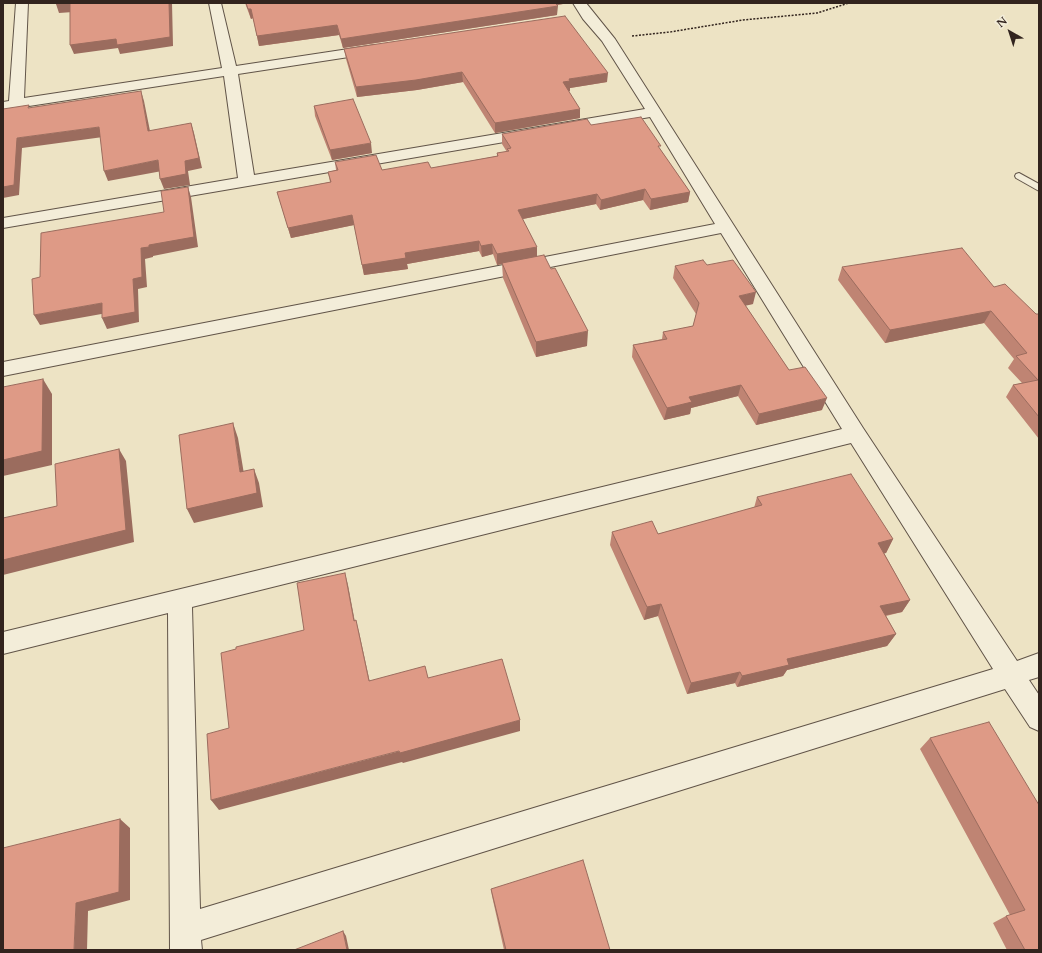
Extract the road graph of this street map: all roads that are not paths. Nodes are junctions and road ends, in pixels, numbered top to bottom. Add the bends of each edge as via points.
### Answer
1 (22, 3) edge
2 (215, 3) edge
3 (580, 13) edge
4 (386, 47) edge
5 (230, 71) junction
6 (9, 105) edge
7 (654, 112) junction
8 (1019, 176) dead end
9 (247, 181) junction
10 (1039, 188) edge
11 (3, 223) edge
12 (727, 227) junction
13 (3, 369) edge
14 (856, 434) junction
15 (180, 599) junction
16 (3, 643) edge
17 (1039, 665) edge
18 (1011, 675) junction
19 (1039, 718) edge
20 (186, 940) edge

1 - 6 street
2 - 5 street
3 - 7 street via 608,39
4 - 5 street
5 - 6 street
5 - 9 street
7 - 9 street
7 - 12 street
8 - 10 lane
9 - 11 street
12 - 13 street
12 - 14 street
14 - 15 street
14 - 18 street
15 - 16 street
15 - 20 street
17 - 18 street
18 - 19 street
18 - 20 street

